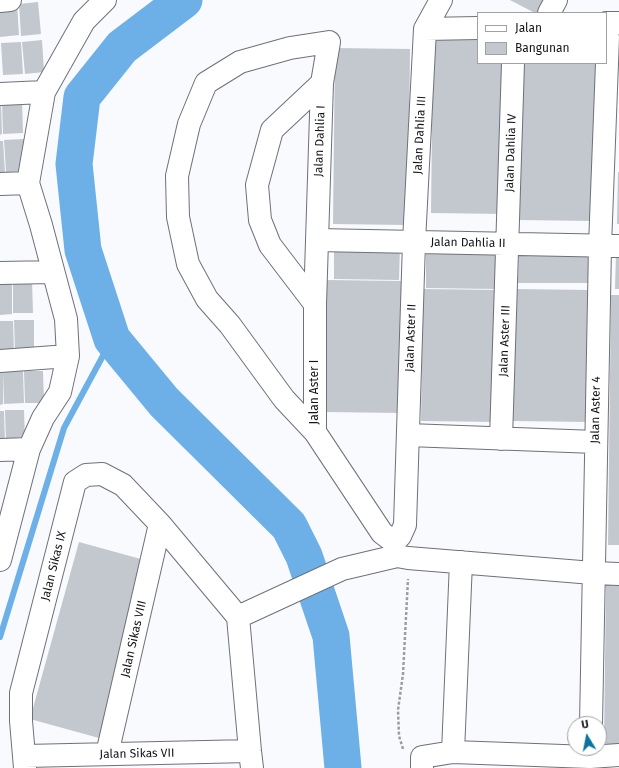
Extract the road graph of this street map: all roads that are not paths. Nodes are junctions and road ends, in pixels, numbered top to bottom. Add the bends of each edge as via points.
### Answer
1 (10, 0) edge
2 (106, 0) edge
3 (441, 0) edge
4 (556, 0) edge
5 (0, 1) edge
6 (550, 12) edge
7 (477, 28) edge
8 (611, 28) edge
9 (425, 29) junction
10 (513, 64) edge
11 (322, 83) junction
12 (44, 92) junction
13 (0, 94) edge
14 (28, 183) junction
15 (0, 184) edge
16 (317, 240) junction
17 (414, 242) junction
18 (508, 244) junction
19 (609, 246) edge
20 (53, 272) junction
21 (0, 273) edge
22 (315, 304) junction
23 (68, 356) junction
24 (0, 361) edge
25 (315, 432) junction
26 (408, 435) junction
27 (501, 439) junction
28 (596, 442) junction
29 (29, 449) junction
30 (0, 450) edge
31 (160, 524) junction
32 (1, 550) edge
33 (400, 552) junction
34 (461, 562) junction
35 (593, 574) junction
36 (619, 574) edge
37 (238, 617) junction
38 (591, 716) edge
39 (453, 752) junction
40 (567, 753) edge
41 (107, 754) junction
42 (607, 754) edge
43 (619, 755) edge
44 (251, 760) edge
45 (25, 762) edge
46 (422, 763) edge

1 - 5 street
2 - 12 street via 84,21
3 - 9 street
4 - 6 street
7 - 9 street
8 - 19 street, Jalan Aster 4
9 - 17 street, Jalan Dahlia III
10 - 18 street, Jalan Dahlia IV
11 - 16 street, Jalan Dahlia I
11 - 22 street via 272,130 257,185 260,220 270,246
11 - 25 street, Jalan Dahlia I via 329,42 290,48 240,62 206,83 189,124 177,176 178,217 188,264 208,299 284,398
12 - 13 street
12 - 14 street
14 - 15 street
14 - 20 street
16 - 17 street, Jalan Dahlia II
16 - 22 street, Jalan Aster I
17 - 18 street, Jalan Dahlia II
17 - 26 street, Jalan Aster II
18 - 19 street, Jalan Dahlia II
18 - 27 street, Jalan Aster III
19 - 28 street, Jalan Aster 4
20 - 21 street
20 - 23 street via 66,319
22 - 25 street, Jalan Aster I
23 - 24 street
23 - 29 street via 60,392 43,418
25 - 33 street, Jalan Aster I via 382,533
26 - 27 street
26 - 33 street, Jalan Aster II via 405,525 400,536
27 - 28 street
28 - 35 street, Jalan Aster 4
29 - 30 street
29 - 32 street
31 - 37 street, Jalan Sikas IX
31 - 41 street, Jalan Sikas VIII
31 - 45 street, Jalan Sikas IX via 123,485 102,474 86,475 75,482 21,693
33 - 34 street
33 - 37 street via 342,570
34 - 35 street
34 - 39 street
35 - 36 street
35 - 38 street, Jalan Aster 4
37 - 44 street
39 - 40 street
39 - 46 street
41 - 44 street, Jalan Sikas VII
41 - 45 street, Jalan Sikas VII
42 - 43 street

